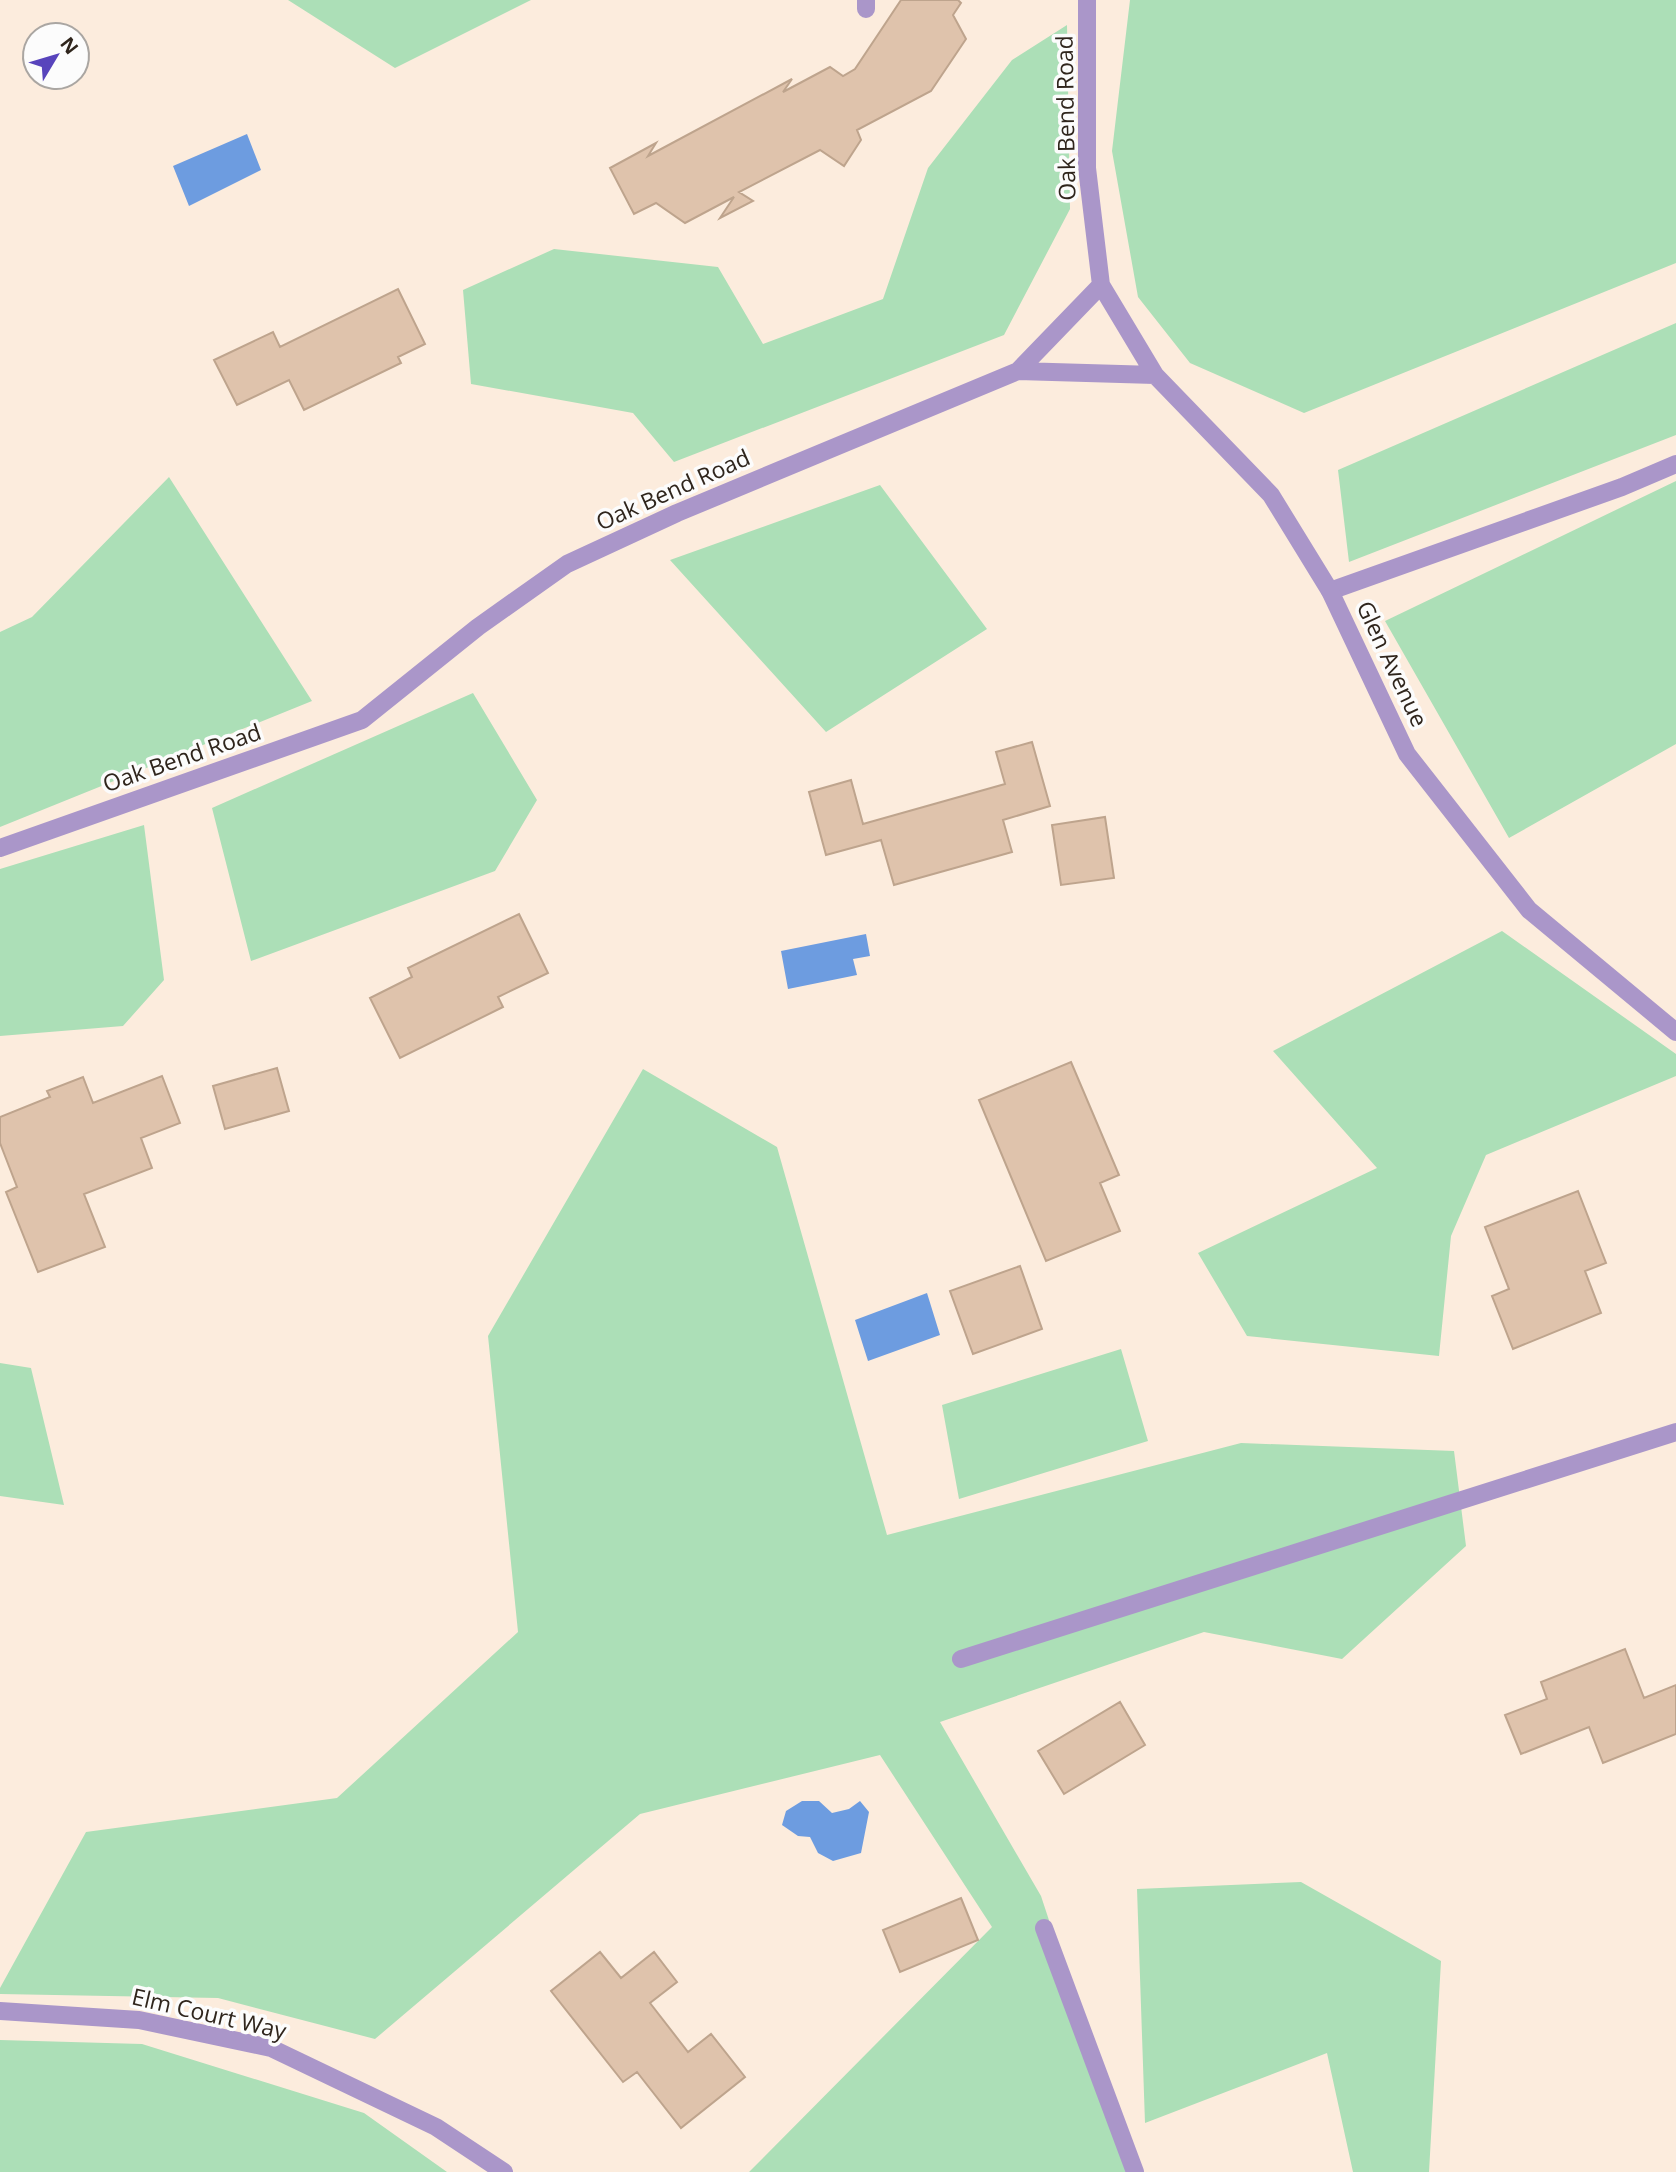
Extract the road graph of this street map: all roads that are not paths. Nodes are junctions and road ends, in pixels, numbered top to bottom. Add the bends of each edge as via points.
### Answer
1 (1087, 0) edge
2 (1101, 285) junction
3 (1018, 371) junction
4 (1155, 375) junction
5 (1676, 464) edge
6 (1330, 591) junction
7 (0, 848) edge
8 (1676, 1032) edge
9 (1676, 1432) edge
10 (961, 1659) dead end
11 (1044, 1928) dead end
12 (0, 2011) edge
13 (504, 2172) edge
14 (1135, 2172) edge

1 - 2 street, Oak Bend Road via 1087,168
2 - 3 street, Oak Bend Road
2 - 4 street, Glen Avenue
3 - 4 street
3 - 7 street, Oak Bend Road via 677,513 567,564 478,627 362,720
4 - 6 street, Glen Avenue via 1271,495
5 - 6 street
6 - 8 street, Glen Avenue via 1407,754 1521,900
9 - 10 street
11 - 14 street
12 - 13 street, Elm Court Way via 139,2020 271,2048 436,2127

